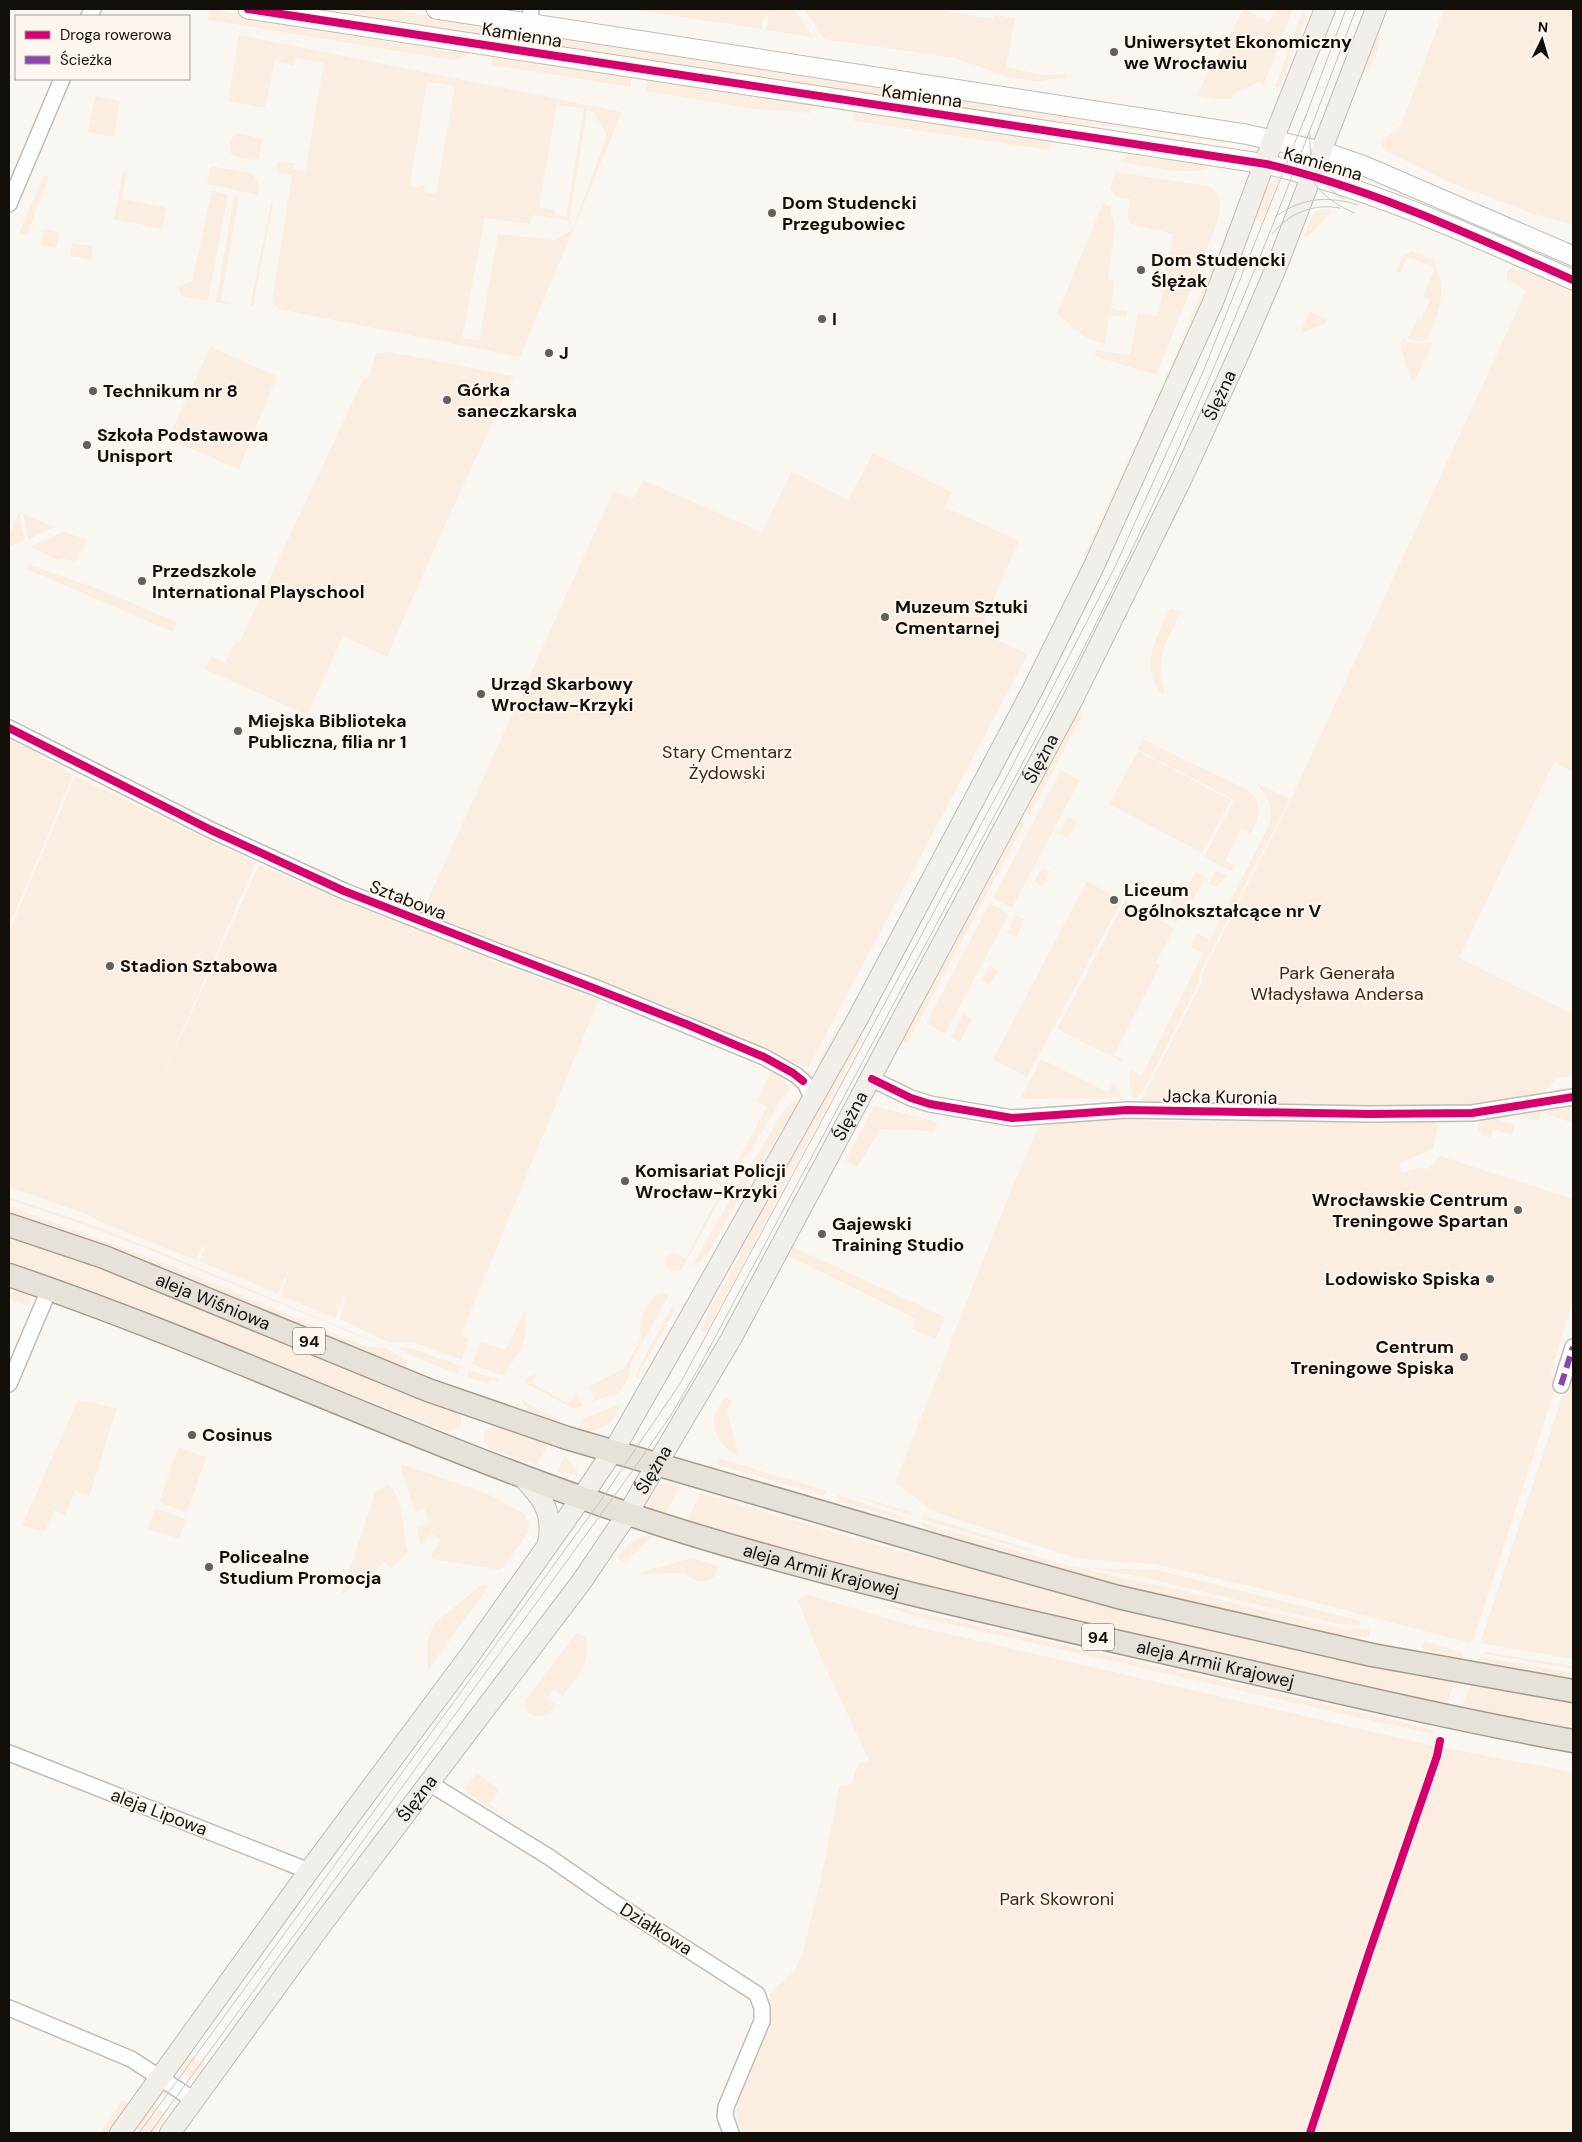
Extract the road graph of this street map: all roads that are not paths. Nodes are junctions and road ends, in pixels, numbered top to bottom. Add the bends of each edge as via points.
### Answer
1 (248, 9) edge
2 (436, 9) edge
3 (1326, 9) edge
4 (1376, 9) edge
5 (530, 16) edge
6 (526, 50) junction
7 (62, 80) edge
8 (1273, 140) junction
9 (1321, 151) junction
10 (1266, 164) junction
11 (1312, 175) junction
12 (9, 204) edge
13 (1573, 256) edge
14 (1573, 280) edge
15 (9, 728) edge
16 (872, 1078) junction
17 (1573, 1097) edge
18 (812, 1099) junction
19 (9, 1225) edge
20 (9, 1276) edge
21 (49, 1290) junction
22 (1573, 1347) edge
23 (9, 1384) edge
24 (1561, 1385) dead end
25 (612, 1451) junction
26 (657, 1464) junction
27 (521, 1476) junction
28 (582, 1497) junction
29 (628, 1513) junction
30 (548, 1544) junction
31 (1573, 1691) edge
32 (1573, 1741) edge
33 (9, 1753) edge
34 (429, 1783) junction
35 (309, 1871) junction
36 (9, 2008) edge
37 (159, 2079) junction
38 (194, 2100) junction
39 (120, 2133) edge
40 (170, 2133) edge
41 (731, 2133) edge

1 - 6 street, Kamienna
2 - 5 street, Kamienna
3 - 8 main road
4 - 9 main road, Ślężna
5 - 6 street
5 - 8 street, Kamienna
6 - 10 street, Kamienna
7 - 12 street
8 - 9 street, Kamienna
8 - 10 main road
9 - 11 main road, Ślężna
9 - 13 street, Kamienna
10 - 11 street, Kamienna
10 - 18 main road via 1213,302 1093,568 1032,691
11 - 14 street, Kamienna via 1413,210
11 - 16 main road, Ślężna via 1238,356 1182,478 1072,701
15 - 18 street, Sztabowa via 219,834 350,893 764,1057 796,1075 806,1085
16 - 17 street, Jacka Kuronia via 930,1104 1012,1118 1127,1110 1472,1113
16 - 26 main road, Ślężna via 741,1322
18 - 25 main road
19 - 25 main road, aleja Wiśniowa / 94 via 104,1257 428,1390
20 - 21 main road, 94
21 - 23 street
21 - 27 main road, 94
22 - 24 street
25 - 26 main road, 94
25 - 28 main road
26 - 29 main road, Ślężna
26 - 31 main road, 94 via 1118,1597 1372,1655
27 - 28 main road, 94
27 - 30 main road via 548,1512
28 - 29 main road, 94
28 - 30 main road
29 - 32 main road, aleja Armii Krajowej / 94 via 853,1579 998,1614 1453,1718
29 - 34 main road, Ślężna via 582,1581
30 - 35 main road via 470,1655
33 - 35 street, aleja Lipowa
34 - 38 main road, Ślężna
34 - 41 street, Działkowa via 549,1857 757,1994 762,2021 728,2101 725,2116
35 - 37 main road
36 - 37 street via 131,2059
37 - 38 street
37 - 39 main road
38 - 40 main road, Ślężna

